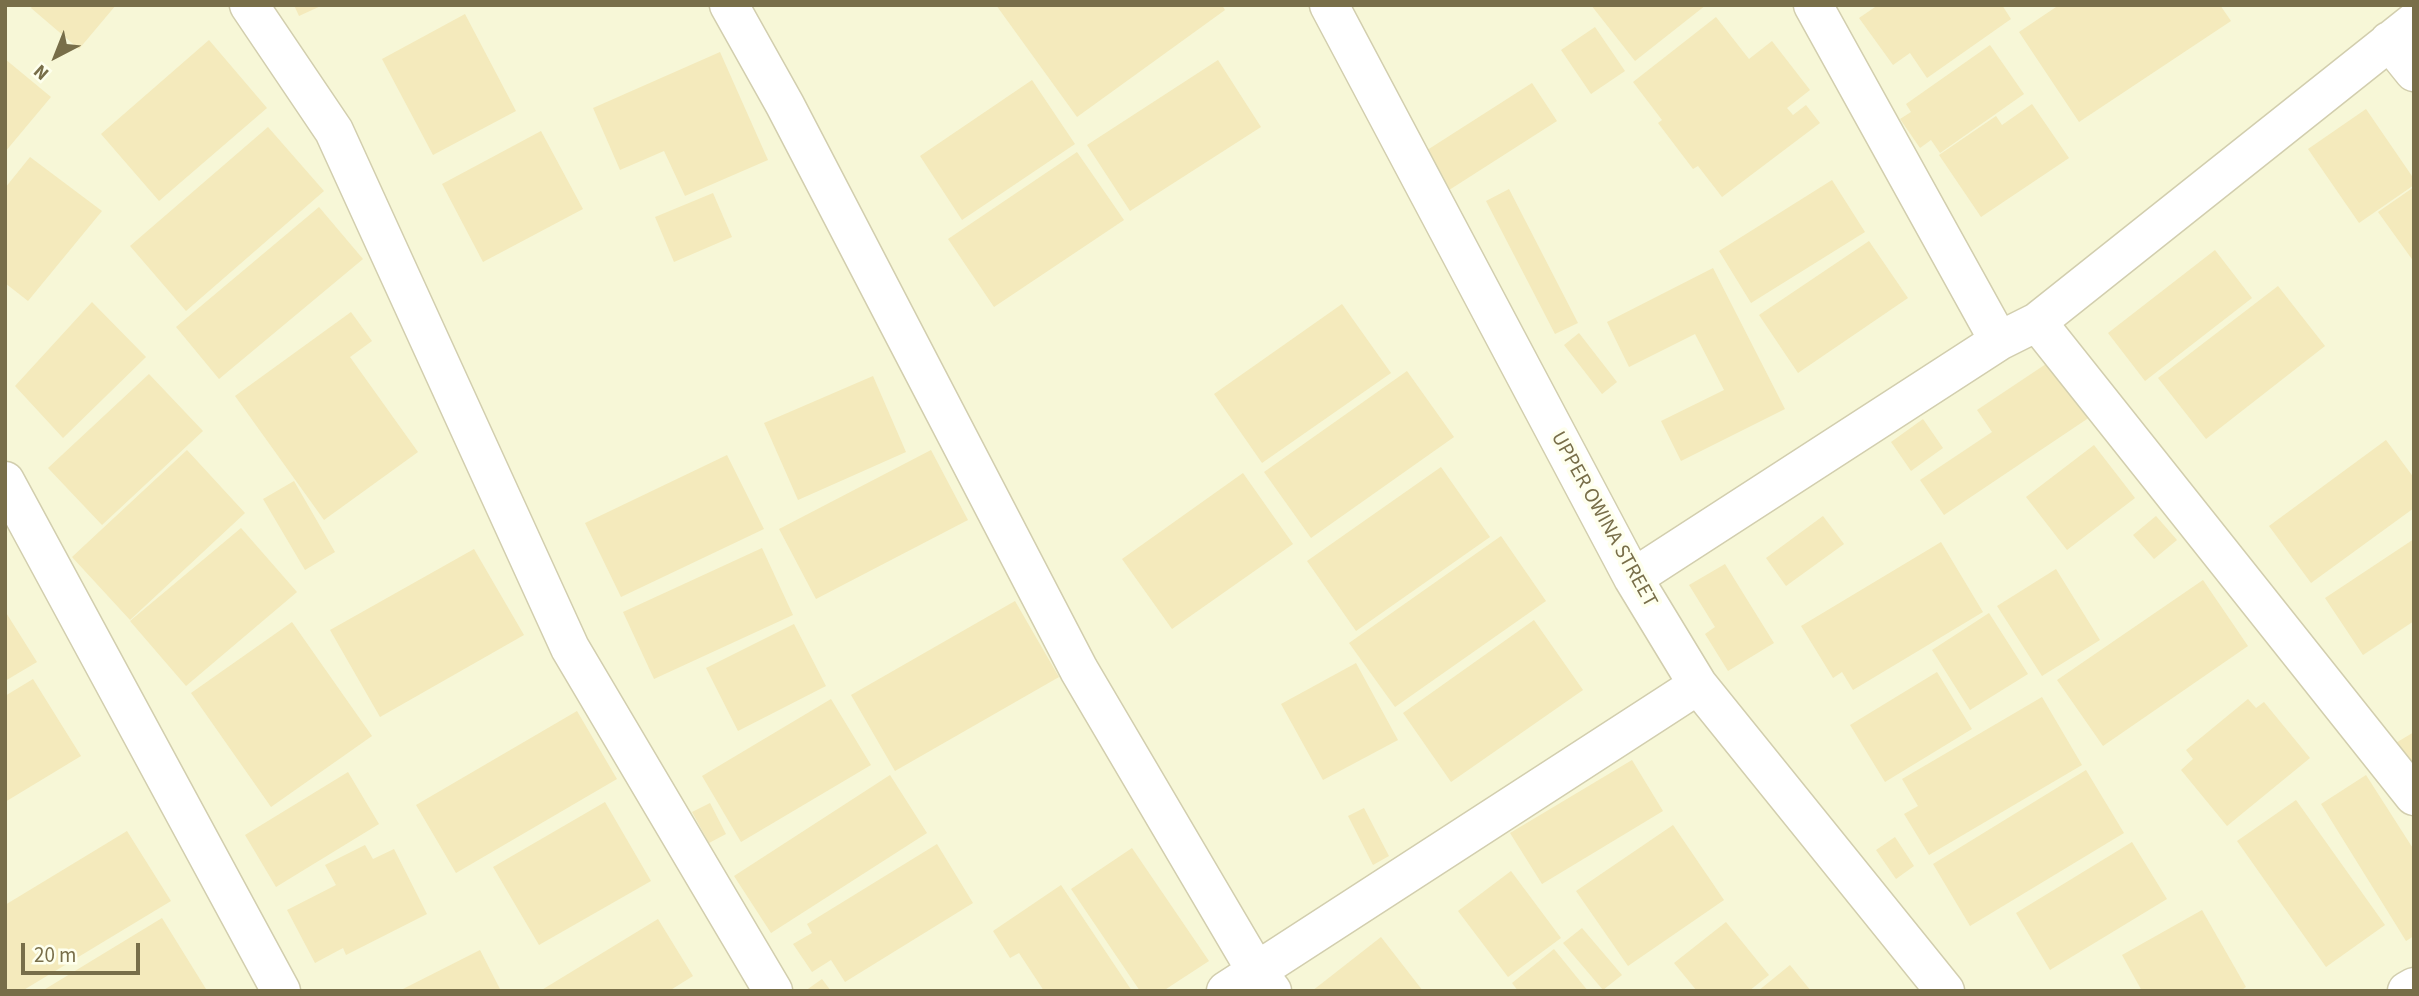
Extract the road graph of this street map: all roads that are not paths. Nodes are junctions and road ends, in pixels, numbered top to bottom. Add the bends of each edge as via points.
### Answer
1 (249, 5) edge
2 (729, 5) edge
3 (1329, 5) edge
4 (1812, 5) edge
5 (2402, 31) edge
6 (2414, 72) edge
7 (2037, 322) junction
8 (1999, 341) junction
9 (5, 481) edge
10 (1633, 578) junction
11 (1698, 685) junction
12 (2414, 796) edge
13 (1251, 984) edge
14 (2414, 987) edge
15 (281, 991) edge
16 (772, 991) edge
17 (1945, 991) edge
18 (2407, 991) edge

1 - 16 street via 334,131 570,649
2 - 13 street via 1079,670
3 - 10 street, UPPER OWINA STREET
4 - 8 street
5 - 6 street
5 - 7 street
7 - 8 street
7 - 12 street
8 - 10 street
9 - 15 street
10 - 11 street, UPPER OWINA STREET
11 - 13 street
11 - 17 street, UPPER OWINA STREET
14 - 18 street

